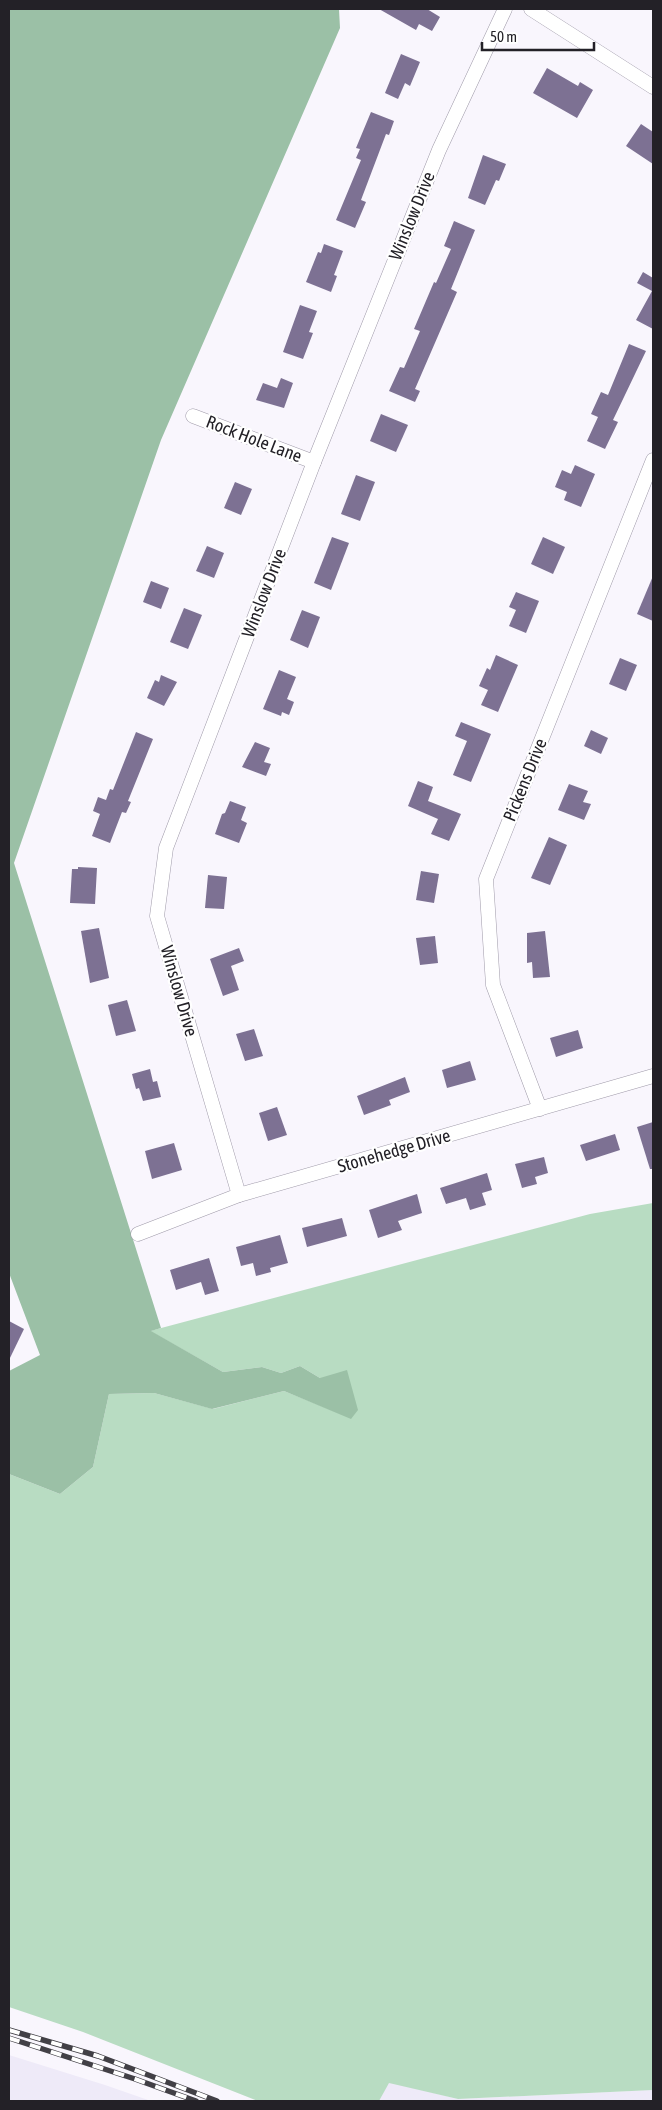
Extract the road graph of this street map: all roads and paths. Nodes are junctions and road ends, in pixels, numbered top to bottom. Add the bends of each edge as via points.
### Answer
1 (505, 9) edge
2 (531, 9) edge
3 (653, 88) edge
4 (193, 416) dead end
5 (653, 460) edge
6 (314, 462) junction
7 (653, 1076) edge
8 (540, 1109) junction
9 (239, 1195) junction
10 (138, 1234) dead end

1 - 6 street, Winslow Drive via 438,150
2 - 3 street
4 - 6 street, Rock Hole Lane
5 - 8 street, Pickens Drive via 486,879 494,985
6 - 9 street, Winslow Drive via 166,848 157,916
7 - 8 street, Stonehedge Drive
8 - 9 street, Stonehedge Drive
9 - 10 street, Stonehedge Drive

